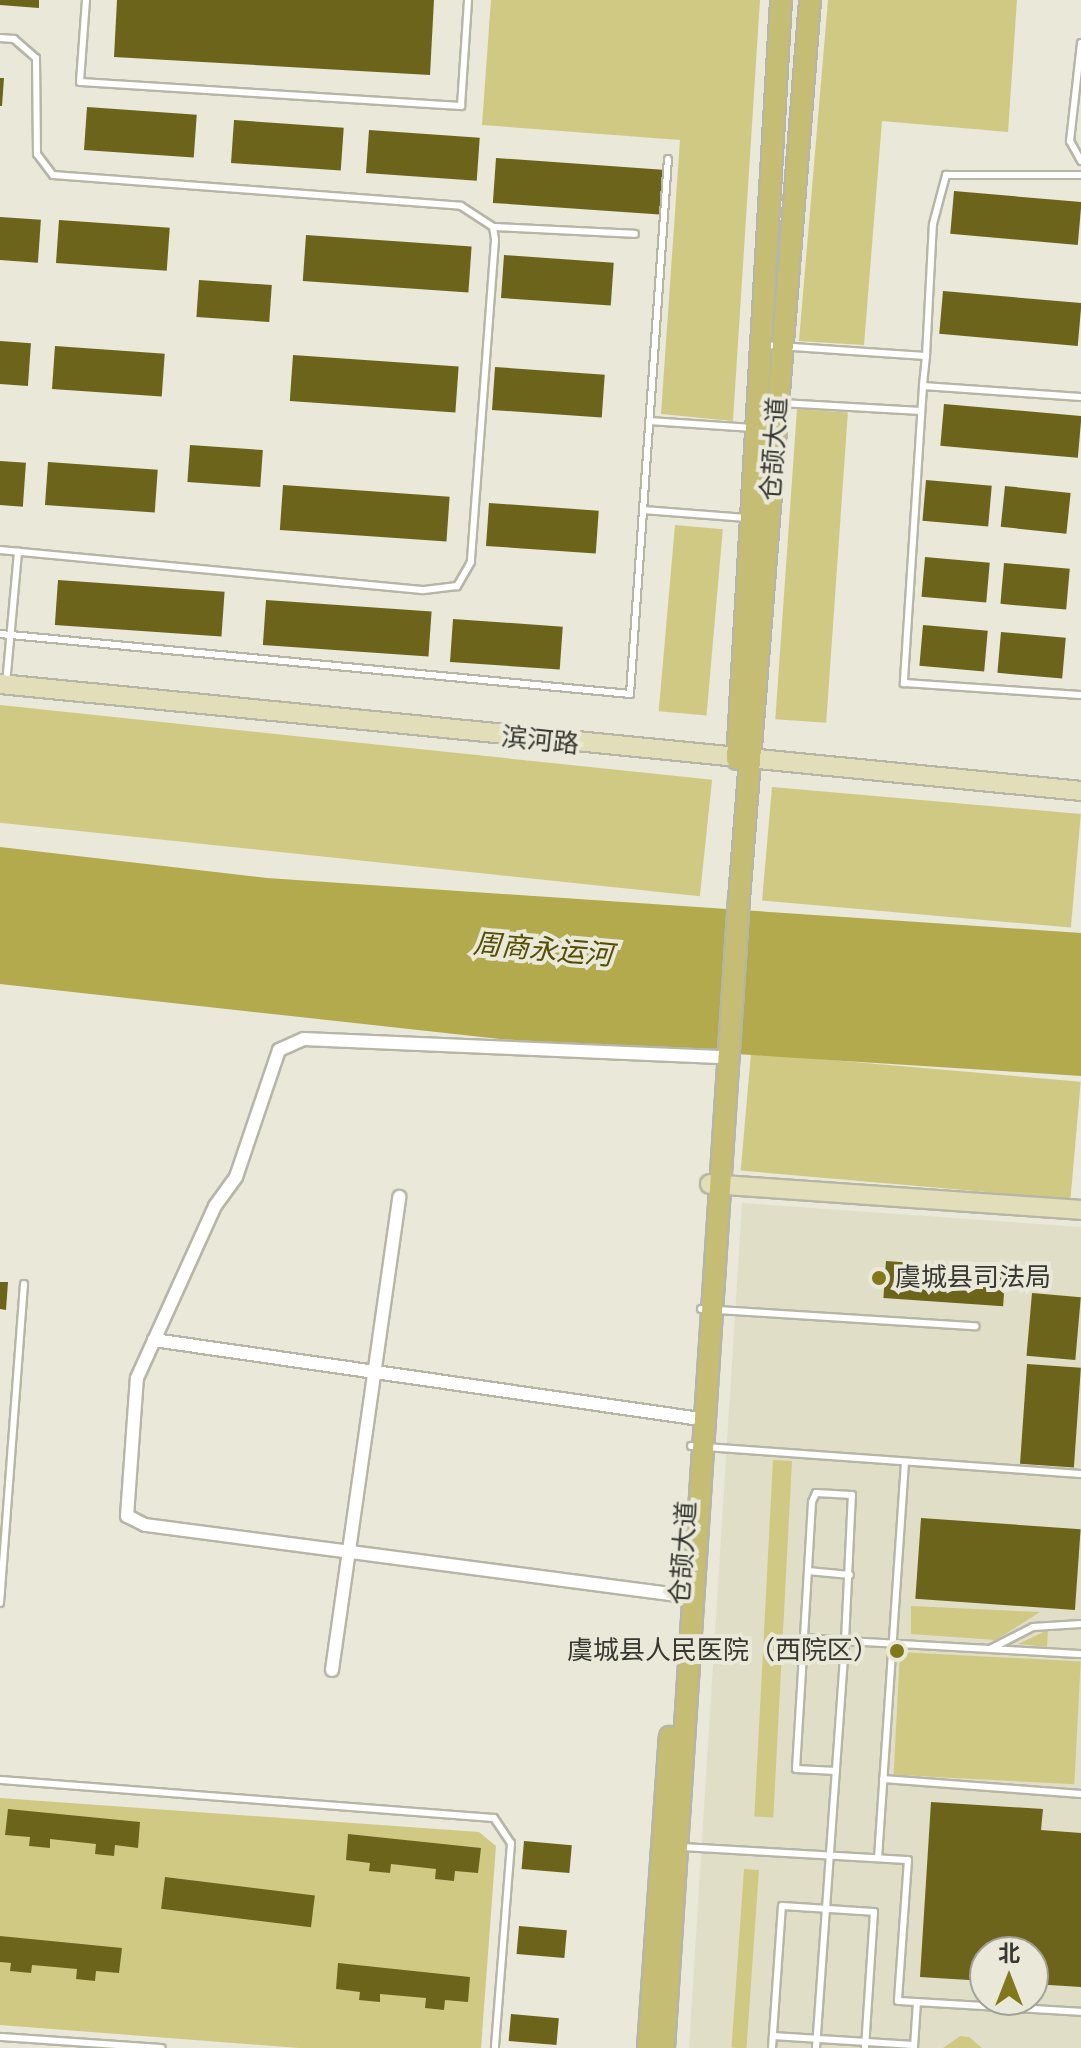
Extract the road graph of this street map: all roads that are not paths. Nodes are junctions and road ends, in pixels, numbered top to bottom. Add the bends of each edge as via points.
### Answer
1 (86, 0) edge
2 (468, 0) edge
3 (781, 0) edge
4 (810, 0) edge
5 (0, 38) edge
6 (1081, 43) edge
7 (668, 159) dead end
8 (1081, 161) edge
9 (1081, 175) edge
10 (493, 227) junction
11 (635, 234) dead end
12 (761, 345) junction
13 (783, 346) junction
14 (926, 356) junction
15 (923, 386) junction
16 (1081, 397) edge
17 (768, 402) junction
18 (921, 411) junction
19 (649, 421) junction
20 (766, 429) junction
21 (643, 510) junction
22 (760, 519) junction
23 (0, 550) edge
24 (18, 552) junction
25 (0, 634) edge
26 (11, 635) junction
27 (3, 684) edge
28 (1081, 695) edge
29 (744, 762) junction
30 (1081, 791) edge
31 (724, 1058) junction
32 (715, 1185) junction
33 (399, 1197) dead end
34 (1081, 1210) edge
35 (24, 1284) dead end
36 (707, 1309) junction
37 (975, 1326) dead end
38 (154, 1340) junction
39 (375, 1372) junction
40 (693, 1418) junction
41 (697, 1446) junction
42 (905, 1462) junction
43 (1081, 1474) edge
44 (3, 1515) edge
45 (349, 1552) junction
46 (808, 1571) junction
47 (850, 1575) junction
48 (687, 1596) junction
49 (0, 1603) edge
50 (1081, 1624) edge
51 (804, 1638) junction
52 (845, 1641) junction
53 (893, 1644) junction
54 (990, 1649) junction
55 (1081, 1654) edge
56 (332, 1670) dead end
57 (836, 1771) junction
58 (883, 1779) junction
59 (0, 1780) edge
60 (1081, 1794) edge
61 (670, 1846) junction
62 (830, 1855) junction
63 (878, 1858) junction
64 (826, 1909) junction
65 (917, 2002) junction
66 (1081, 2012) edge
67 (773, 2036) junction
68 (0, 2037) edge
69 (816, 2039) junction
70 (865, 2045) edge
71 (914, 2047) edge
72 (162, 2048) edge
73 (495, 2048) edge
74 (648, 2048) edge
75 (664, 2048) edge
76 (772, 2048) edge
77 (816, 2048) edge

1 - 2 lane via 80,82 461,106
3 - 12 main road, 仓颉大道
4 - 13 main road, 仓颉大道
5 - 10 lane via 14,39 36,58 37,154 53,175 461,206
6 - 8 lane via 1070,141
7 - 19 lane
9 - 14 lane via 946,175 933,224
10 - 11 lane
10 - 24 lane via 471,562 457,586 422,590
12 - 13 lane
12 - 17 main road, 仓颉大道
13 - 14 lane
13 - 17 main road, 仓颉大道
14 - 15 lane
15 - 16 lane
15 - 18 lane
17 - 18 lane
17 - 20 main road, 仓颉大道
18 - 28 lane via 904,683
19 - 20 lane
19 - 21 lane
20 - 22 main road, 仓颉大道
21 - 22 lane
21 - 26 lane via 630,694
22 - 29 main road, 仓颉大道
23 - 24 lane
24 - 26 lane
25 - 26 lane
26 - 27 lane
27 - 29 street, 滨河路
29 - 30 street, 滨河路
29 - 31 main road, 仓颉大道
31 - 32 main road, 仓颉大道
31 - 38 street via 304,1039 279,1050 236,1177 215,1206
32 - 34 street
32 - 36 main road, 仓颉大道
33 - 39 street
35 - 44 lane
36 - 37 lane
36 - 40 main road, 仓颉大道
36 - 41 main road, 仓颉大道
38 - 39 street
38 - 45 street via 137,1378 127,1516 145,1525
39 - 40 street
39 - 45 street
40 - 41 main road, 仓颉大道
41 - 42 lane
41 - 48 main road, 仓颉大道
42 - 43 lane
42 - 53 lane
44 - 49 lane
45 - 48 street
45 - 56 street
46 - 47 lane
46 - 47 lane via 816,1493 852,1495
46 - 51 lane
47 - 52 lane
48 - 61 main road, 仓颉大道
50 - 54 lane via 1033,1627
51 - 52 lane
51 - 57 lane via 796,1769
52 - 53 lane
52 - 57 lane
53 - 54 lane
53 - 58 lane
54 - 55 lane
57 - 62 lane
58 - 60 lane
58 - 63 lane
59 - 73 lane via 494,1818 511,1843
61 - 62 lane
61 - 74 main road, 仓颉大道
61 - 75 main road, 仓颉大道
62 - 63 lane
62 - 64 lane
63 - 65 lane via 908,1860 898,2001
64 - 67 lane via 782,1906
64 - 69 lane
64 - 70 lane via 874,1912
65 - 66 lane
65 - 71 lane
67 - 69 lane
67 - 76 lane
68 - 72 lane
69 - 70 lane
69 - 77 lane
70 - 71 lane

